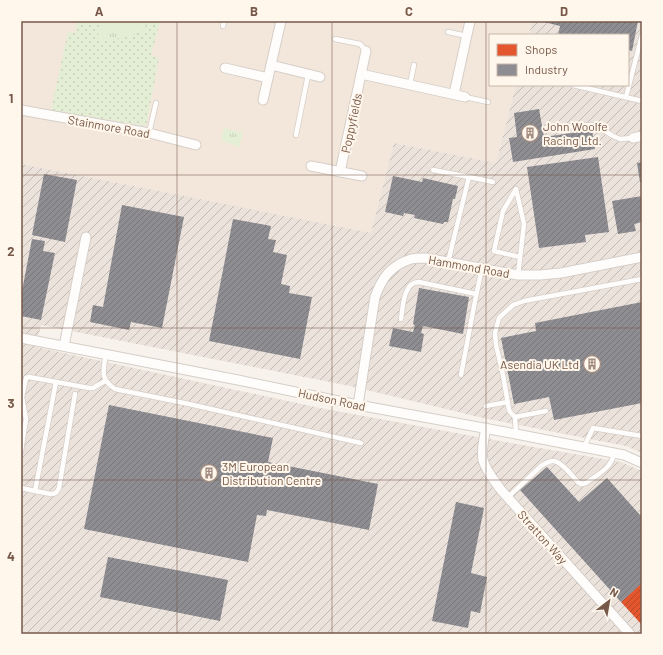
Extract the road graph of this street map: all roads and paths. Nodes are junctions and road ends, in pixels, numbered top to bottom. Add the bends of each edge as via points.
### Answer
1 (281, 21) edge
2 (470, 21) edge
3 (448, 32) dead end
4 (642, 35) edge
5 (467, 36) junction
6 (335, 39) dead end
7 (366, 51) joint
8 (271, 66) junction
9 (414, 66) dead end
10 (225, 68) dead end
11 (361, 74) junction
12 (308, 75) junction
13 (268, 78) junction
14 (320, 78) dead end
15 (410, 84) junction
16 (629, 85) edge
17 (577, 86) edge
18 (629, 86) edge
19 (274, 93) dead end
20 (454, 94) junction
21 (465, 97) joint
22 (626, 97) junction
23 (642, 101) edge
24 (488, 102) dead end
25 (156, 103) dead end
26 (21, 110) edge
27 (557, 127) dead end
28 (149, 133) junction
29 (296, 135) dead end
30 (638, 137) edge
31 (196, 145) dead end
32 (311, 166) dead end
33 (433, 170) dead end
34 (340, 172) junction
35 (362, 176) dead end
36 (469, 177) junction
37 (493, 182) dead end
38 (86, 237) dead end
39 (520, 257) junction
40 (642, 257) edge
41 (448, 262) junction
42 (482, 268) junction
43 (518, 275) junction
44 (642, 279) edge
45 (476, 294) junction
46 (401, 319) dead end
47 (21, 338) edge
48 (64, 346) junction
49 (106, 354) junction
50 (461, 375) dead end
51 (105, 381) junction
52 (56, 382) junction
53 (75, 394) dead end
54 (508, 402) junction
55 (358, 405) junction
56 (486, 406) dead end
57 (546, 412) dead end
58 (515, 417) junction
59 (486, 428) junction
60 (516, 434) junction
61 (642, 436) edge
62 (361, 442) dead end
63 (584, 448) junction
64 (21, 450) edge
65 (614, 453) junction
66 (642, 463) edge
67 (21, 488) edge
68 (36, 491) junction
69 (508, 497) junction
70 (630, 634) edge

1 - 8 street
2 - 5 street
3 - 5 lane
4 - 16 lane
5 - 20 street
6 - 7 lane via 360,44
7 - 11 street, Poppyfields
8 - 12 street
8 - 13 street
9 - 15 lane
10 - 13 street
11 - 15 street
11 - 34 street, Poppyfields
12 - 14 street
12 - 29 lane
13 - 19 street via 264,95
15 - 20 street
17 - 22 lane
18 - 22 lane
20 - 21 street
21 - 24 lane
22 - 23 lane
25 - 28 lane
26 - 28 street, Stainmore Road
27 - 30 lane via 591,125 620,139
28 - 31 street, Stainmore Road
32 - 34 street
33 - 36 lane
34 - 35 street
36 - 37 lane
36 - 41 lane
38 - 48 street
39 - 39 lane via 524,224 516,189 503,211 494,251
39 - 43 lane
40 - 43 street, Hammond Road via 562,273
41 - 42 street, Hammond Road
41 - 55 street, Hammond Road via 426,258 412,259 388,272 380,284 375,297
42 - 43 street, Hammond Road
42 - 45 lane
44 - 54 lane via 512,305 499,318 495,332
45 - 46 lane via 415,282 406,292
45 - 50 lane
47 - 48 street, Hudson Road
48 - 49 street, Hudson Road
49 - 51 lane
49 - 55 street, Hudson Road
51 - 52 lane via 93,388
51 - 62 lane via 116,390
52 - 64 lane via 26,378 22,397 26,419
52 - 68 lane
53 - 68 lane via 58,491 51,494
54 - 56 lane
54 - 58 lane via 509,410
55 - 59 street, Hudson Road
57 - 58 lane
58 - 60 lane
59 - 60 street, Hudson Road
59 - 69 street, Stratton Way via 483,459 489,474
60 - 63 street, Hudson Road
61 - 63 lane via 593,428
63 - 65 street, Hudson Road
65 - 66 street, Hudson Road
65 - 69 lane via 608,466 582,484 561,464 556,461 548,462
67 - 68 lane
69 - 70 street, Stratton Way

